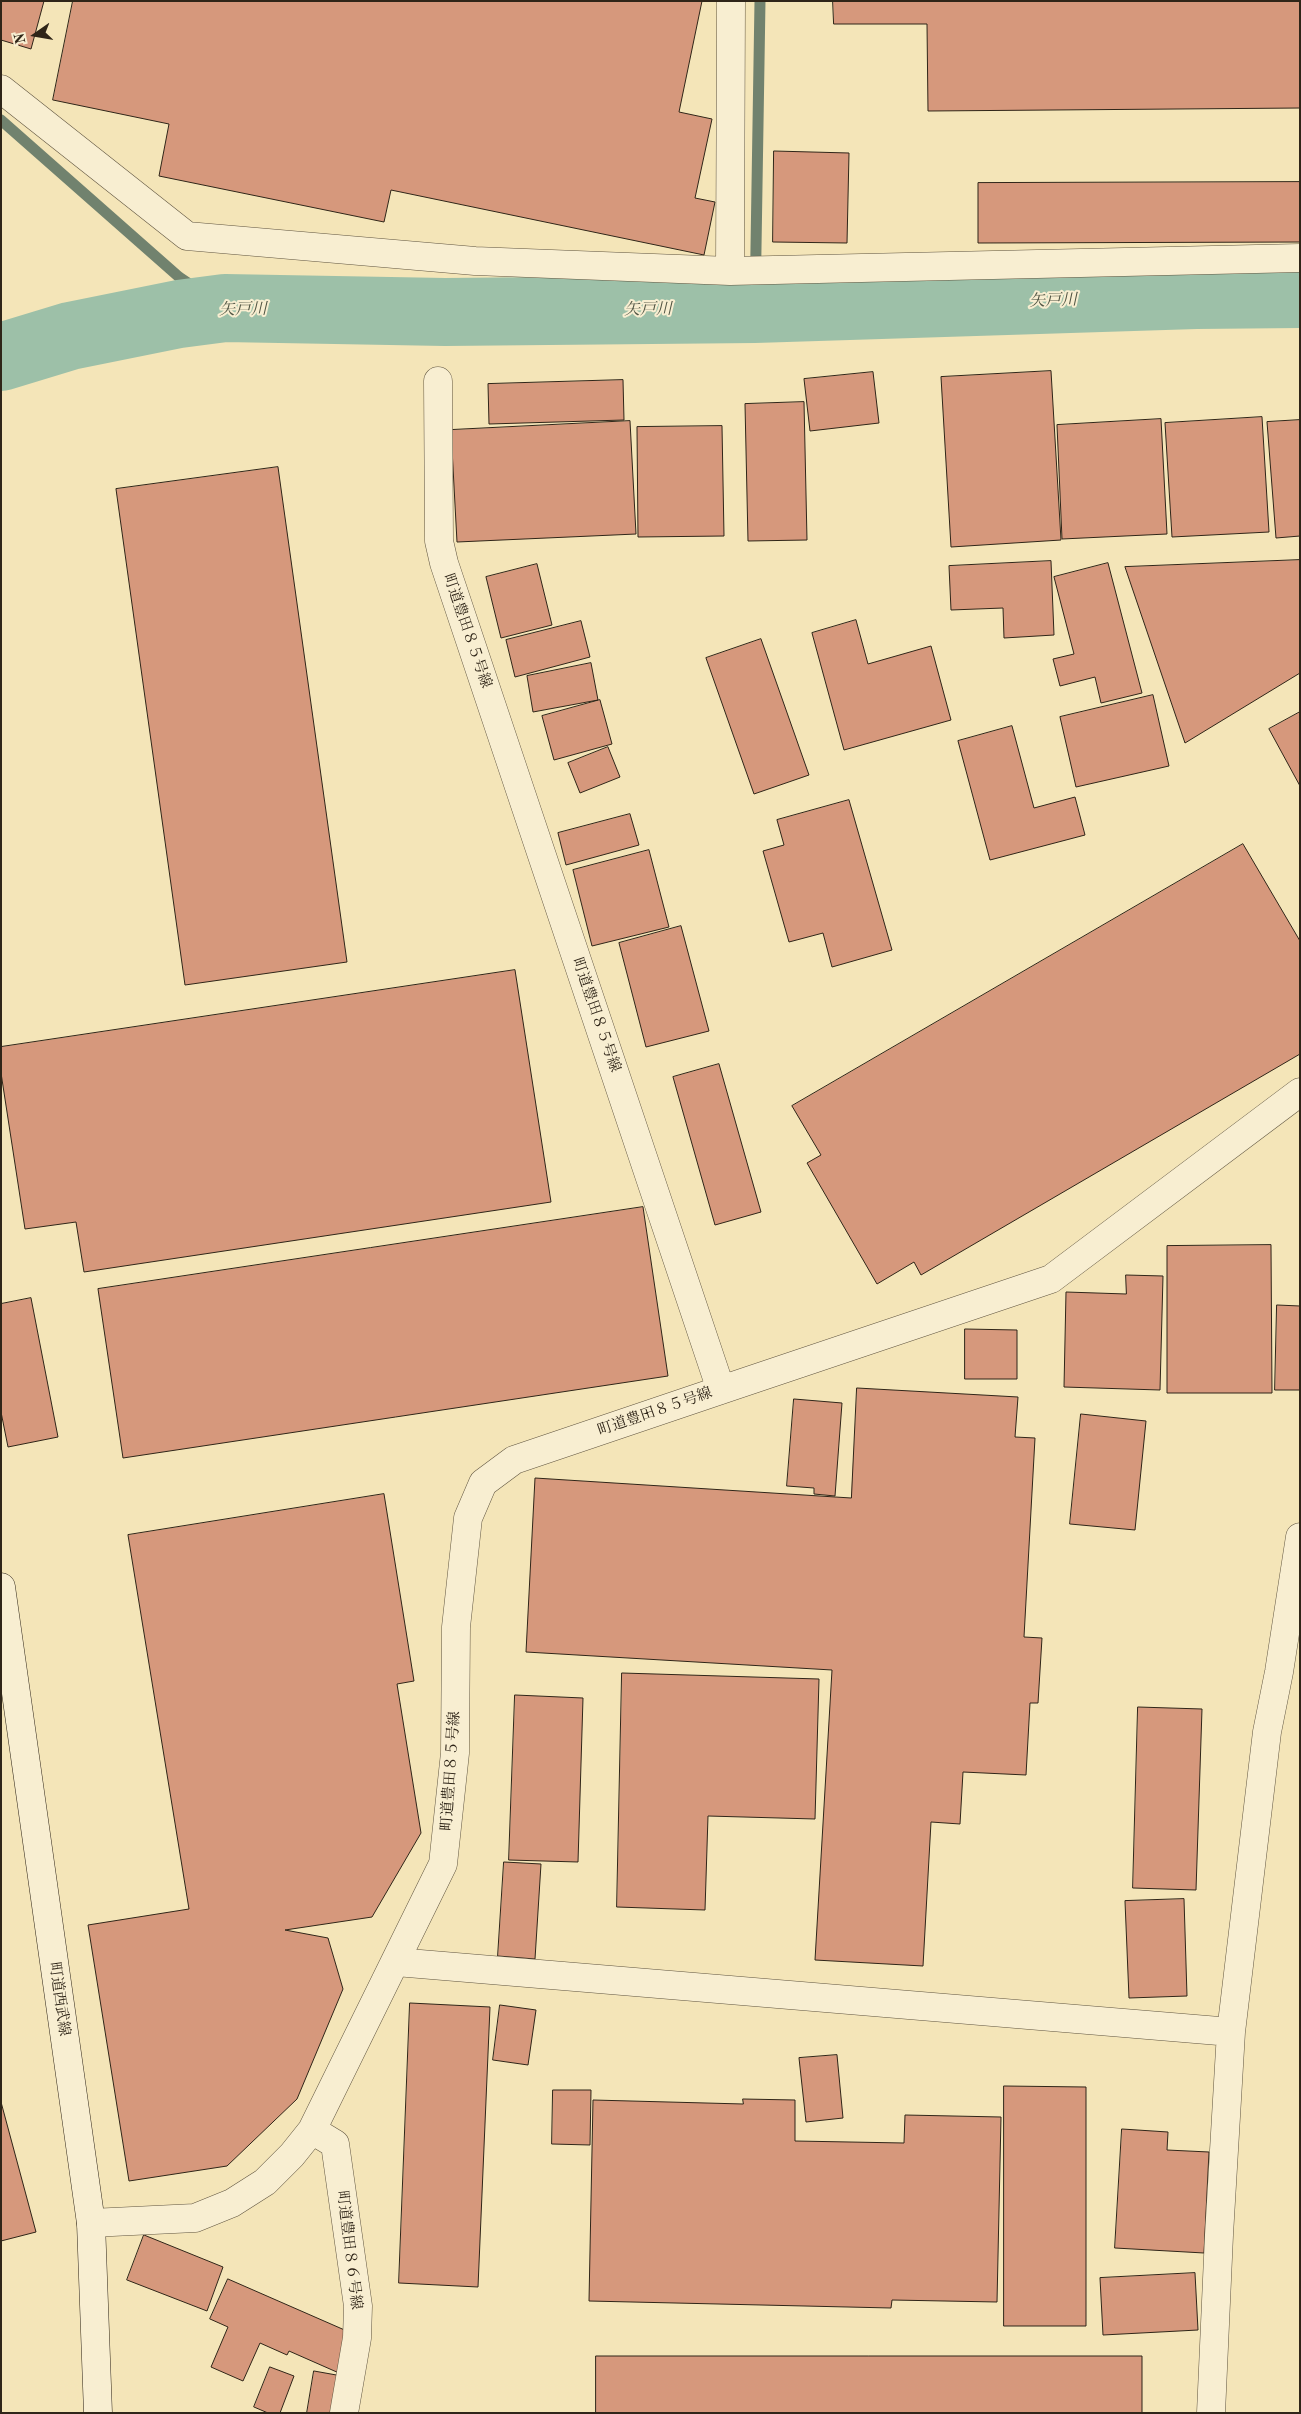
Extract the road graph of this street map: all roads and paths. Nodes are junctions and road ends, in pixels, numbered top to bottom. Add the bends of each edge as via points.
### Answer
1 (731, 1) edge
2 (1, 89) edge
3 (1300, 258) edge
4 (730, 271) junction
5 (438, 382) dead end
6 (1300, 1092) edge
7 (721, 1390) junction
8 (1300, 1537) edge
9 (1, 1586) edge
10 (396, 1962) junction
11 (1231, 2032) junction
12 (312, 2130) junction
13 (91, 2222) junction
14 (98, 2413) edge
15 (344, 2413) edge
16 (1211, 2413) edge

1 - 4 street
2 - 4 street via 187,236 475,261
3 - 4 street
5 - 7 street, 町道豊田８５号線 via 439,540 444,563
6 - 7 street via 1052,1279
7 - 10 street, 町道豊田８５号線 via 514,1460 483,1483 468,1518 456,1627 456,1753 444,1864
8 - 11 street via 1267,1732
9 - 13 street, 町道西武線
10 - 11 street
10 - 12 street, 町道豊田８５号線
11 - 16 street
12 - 13 street, 町道豊田８５号線 via 265,2182 232,2204 194,2218
12 - 15 street, 町道豊田８６号線 via 335,2144 358,2306 357,2338
13 - 14 street, 町道西武線

